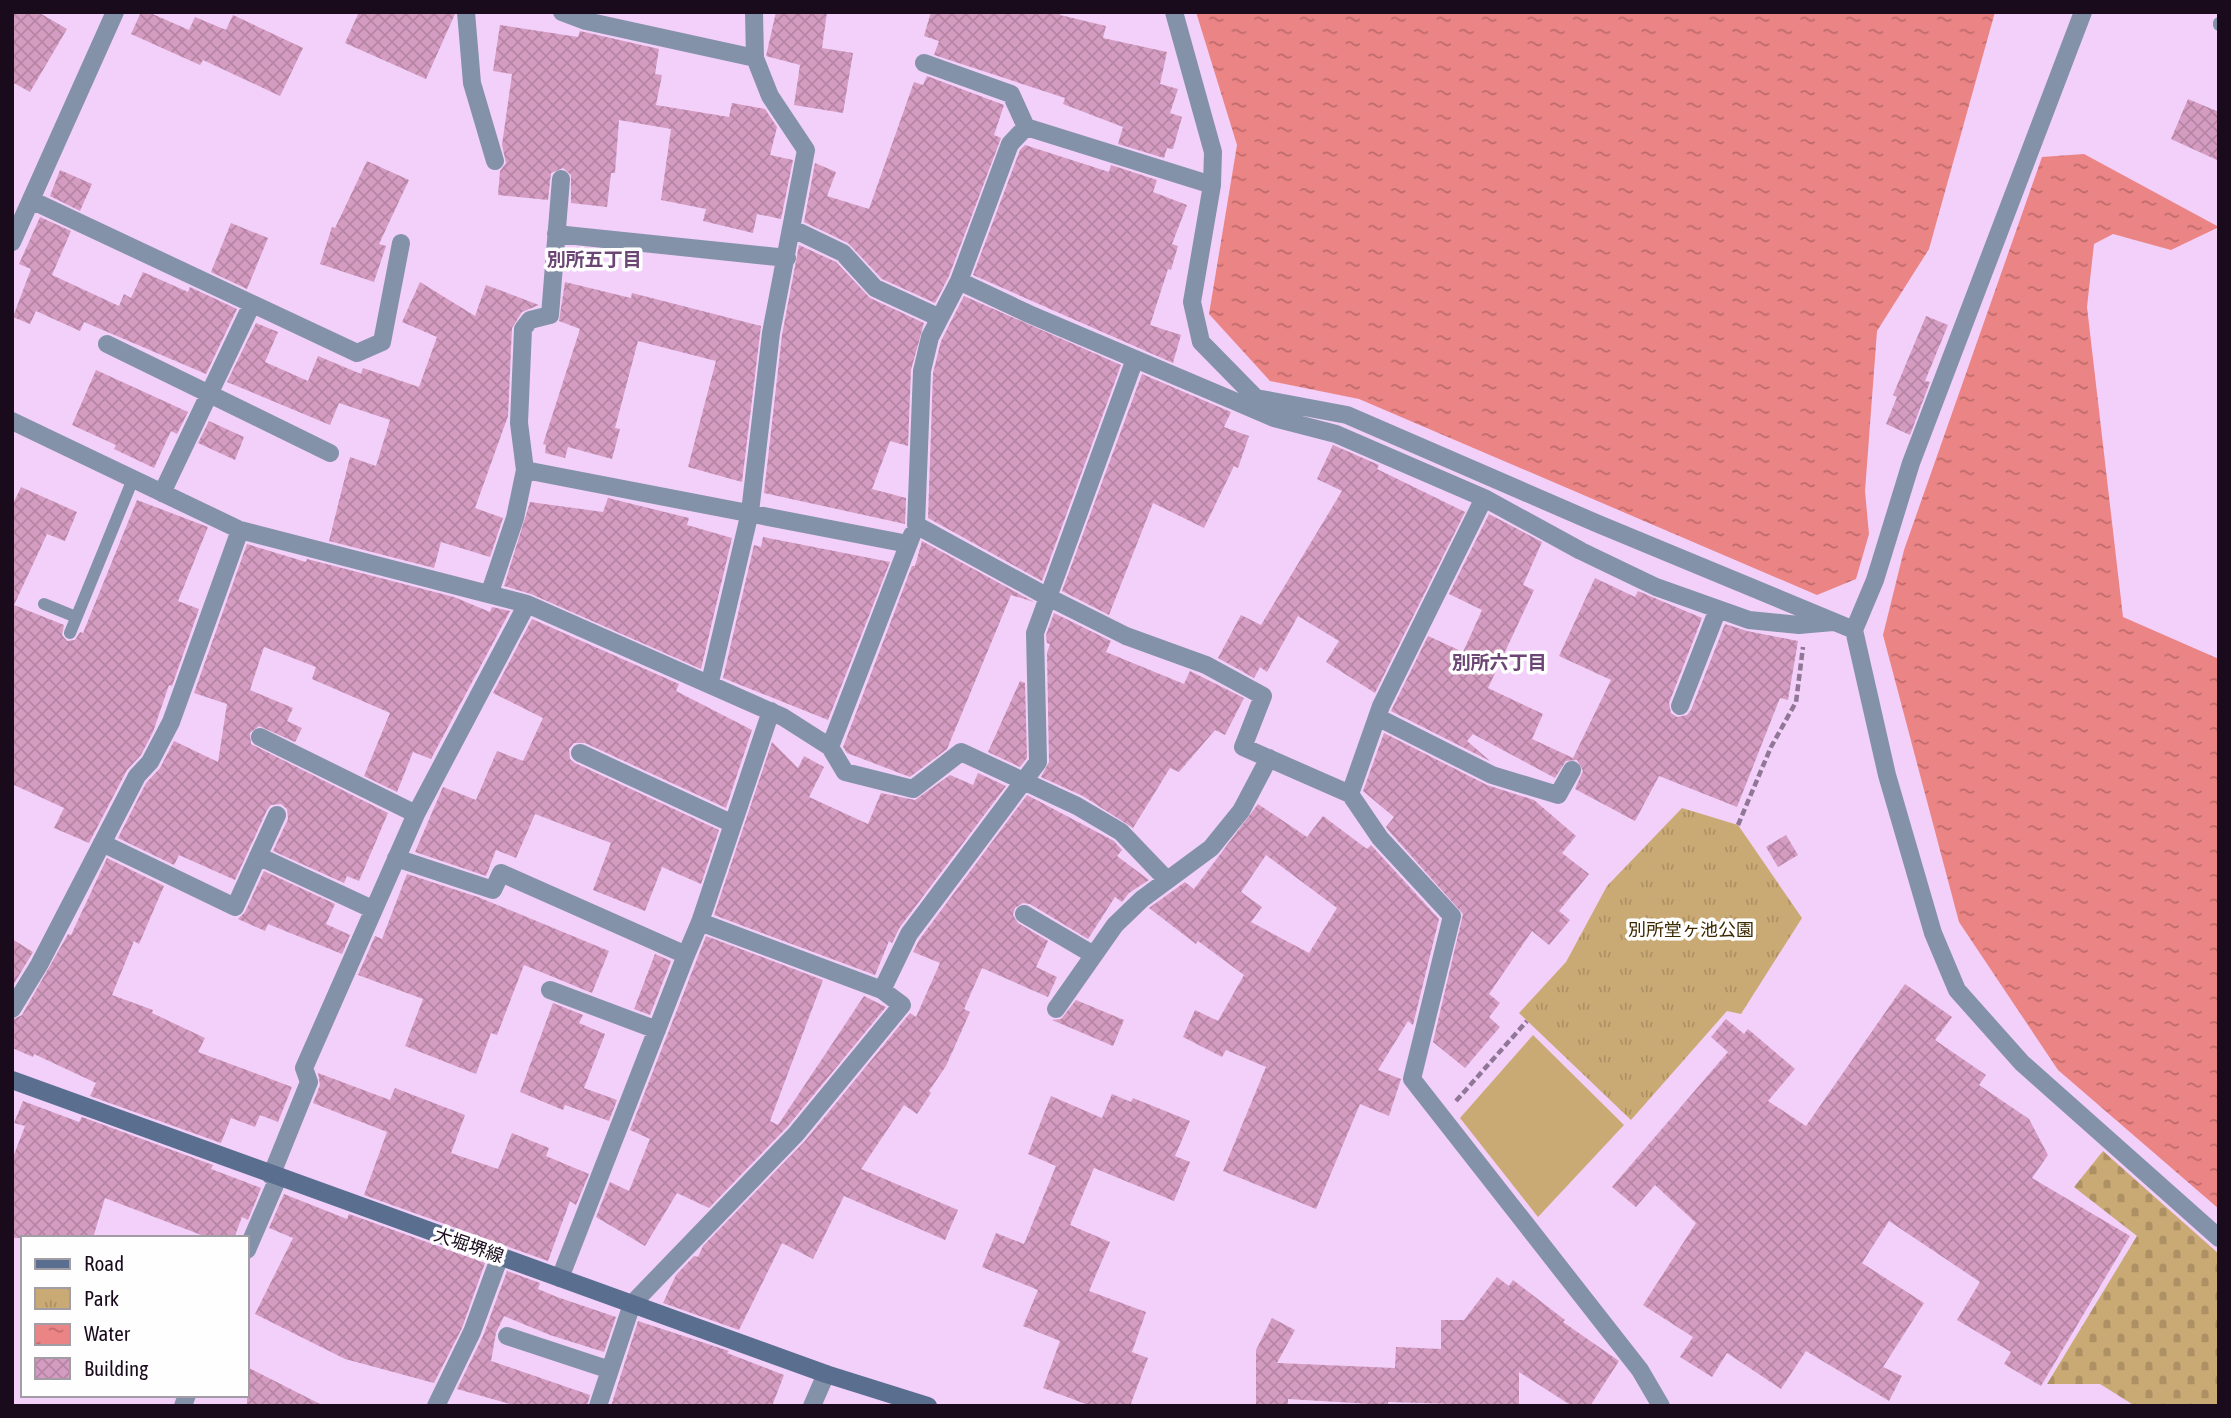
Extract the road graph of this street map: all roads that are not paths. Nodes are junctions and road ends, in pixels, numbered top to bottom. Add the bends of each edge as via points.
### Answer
1 (115, 12) edge
2 (466, 12) edge
3 (562, 12) edge
4 (754, 12) edge
5 (1174, 12) edge
6 (2083, 12) edge
7 (755, 58) junction
8 (924, 63) dead end
9 (1026, 127) junction
10 (495, 161) dead end
11 (561, 179) dead end
12 (1212, 185) junction
13 (31, 200) junction
14 (793, 229) junction
15 (556, 234) junction
16 (12, 242) edge
17 (401, 243) dead end
18 (787, 258) junction
19 (959, 281) junction
20 (252, 304) junction
21 (940, 318) junction
22 (107, 344) dead end
23 (1135, 359) junction
24 (209, 394) junction
25 (1247, 401) junction
26 (12, 421) edge
27 (330, 453) dead end
28 (525, 470) junction
29 (133, 479) junction
30 (162, 492) junction
31 (1484, 498) junction
32 (750, 512) junction
33 (1596, 523) junction
34 (916, 525) junction
35 (240, 530) junction
36 (908, 544) junction
37 (1581, 551) junction
38 (490, 592) junction
39 (1046, 596) junction
40 (44, 604) dead end
41 (527, 604) junction
42 (1718, 609) junction
43 (76, 617) junction
44 (1836, 622) junction
45 (1854, 630) junction
46 (70, 633) dead end
47 (710, 682) junction
48 (1680, 706) dead end
49 (771, 711) junction
50 (1377, 717) junction
51 (260, 737) dead end
52 (830, 747) junction
53 (580, 753) dead end
54 (1269, 758) junction
55 (1572, 770) dead end
56 (1027, 781) junction
57 (1350, 794) junction
58 (416, 814) junction
59 (277, 815) dead end
60 (733, 824) junction
61 (102, 843) junction
62 (258, 856) junction
63 (396, 858) junction
64 (1167, 880) junction
65 (372, 909) junction
66 (1024, 914) dead end
67 (701, 922) junction
68 (1092, 954) junction
69 (686, 955) junction
70 (550, 990) dead end
71 (882, 990) junction
72 (12, 1009) edge
73 (1056, 1009) dead end
74 (657, 1030) junction
75 (12, 1080) edge
76 (275, 1177) junction
77 (2219, 1238) edge
78 (248, 1247) edge
79 (500, 1256) junction
80 (560, 1278) junction
81 (632, 1304) junction
82 (507, 1336) dead end
83 (610, 1370) junction
84 (826, 1374) junction
85 (436, 1406) edge
86 (598, 1406) edge
87 (812, 1406) edge
88 (928, 1406) edge
89 (1661, 1406) edge

1 - 13 street
2 - 10 street via 472,83
3 - 7 street
4 - 7 street
5 - 12 street via 1213,152
6 - 45 street via 1911,463 1875,580
7 - 14 street via 770,96 806,150
8 - 9 street via 1011,94
9 - 12 street
9 - 19 street via 1010,144
11 - 15 street
12 - 25 street via 1192,302 1201,342
13 - 16 street
13 - 20 street
14 - 18 street
14 - 21 street via 843,253 875,288
15 - 18 street
15 - 28 street via 550,315 530,320 523,329 519,423
17 - 20 street via 382,342 357,353
18 - 32 street via 771,333
19 - 21 street
19 - 23 street
20 - 24 street
21 - 34 street via 922,371
22 - 24 street
23 - 25 street
23 - 39 street
24 - 27 street
24 - 30 street
25 - 31 street via 1274,418 1336,434
25 - 33 street via 1347,415
26 - 29 street
28 - 32 street
28 - 38 street via 515,518
29 - 30 street
29 - 43 lane
30 - 35 street
31 - 37 street
31 - 50 street
32 - 36 street
32 - 47 street
33 - 37 street
33 - 44 street
34 - 36 street
34 - 39 street
35 - 38 street
35 - 61 street via 171,722
36 - 52 street
37 - 42 street via 1656,587
38 - 41 street
39 - 54 street via 1126,636 1206,665 1263,696 1243,747
39 - 56 street via 1035,633 1038,762
40 - 43 lane
41 - 47 street
41 - 58 street
42 - 44 street via 1749,620
42 - 48 street
43 - 46 lane
44 - 45 street
45 - 77 street via 1887,775 1933,933 1956,990 2022,1063
47 - 49 street
49 - 52 street
49 - 60 street
50 - 55 street via 1492,775 1558,795
50 - 57 street
51 - 58 street
52 - 56 street via 845,772 913,789 961,752
53 - 60 street
54 - 57 street
54 - 64 street via 1241,811 1211,848
56 - 64 street via 1121,832
56 - 71 street via 909,934
57 - 89 street via 1380,838 1452,916 1412,1079 1640,1370
58 - 63 street
59 - 62 street
60 - 67 street
61 - 62 street via 235,907
61 - 72 street
62 - 65 street
63 - 65 street
63 - 69 street via 493,890 501,873
64 - 68 street via 1115,925
65 - 76 street via 304,1068 309,1082
66 - 68 street
67 - 69 street
67 - 71 street
68 - 73 street
69 - 74 street
70 - 74 street
71 - 81 street via 902,1005 796,1134
74 - 80 street
75 - 76 main road, 大堀堺線
76 - 78 street
76 - 79 main road, 大堀堺線
79 - 80 main road, 大堀堺線
79 - 85 street via 472,1332
80 - 81 main road, 大堀堺線
81 - 83 street
81 - 84 main road, 大堀堺線
82 - 83 street
83 - 86 street
84 - 87 street
84 - 88 main road, 大堀堺線

